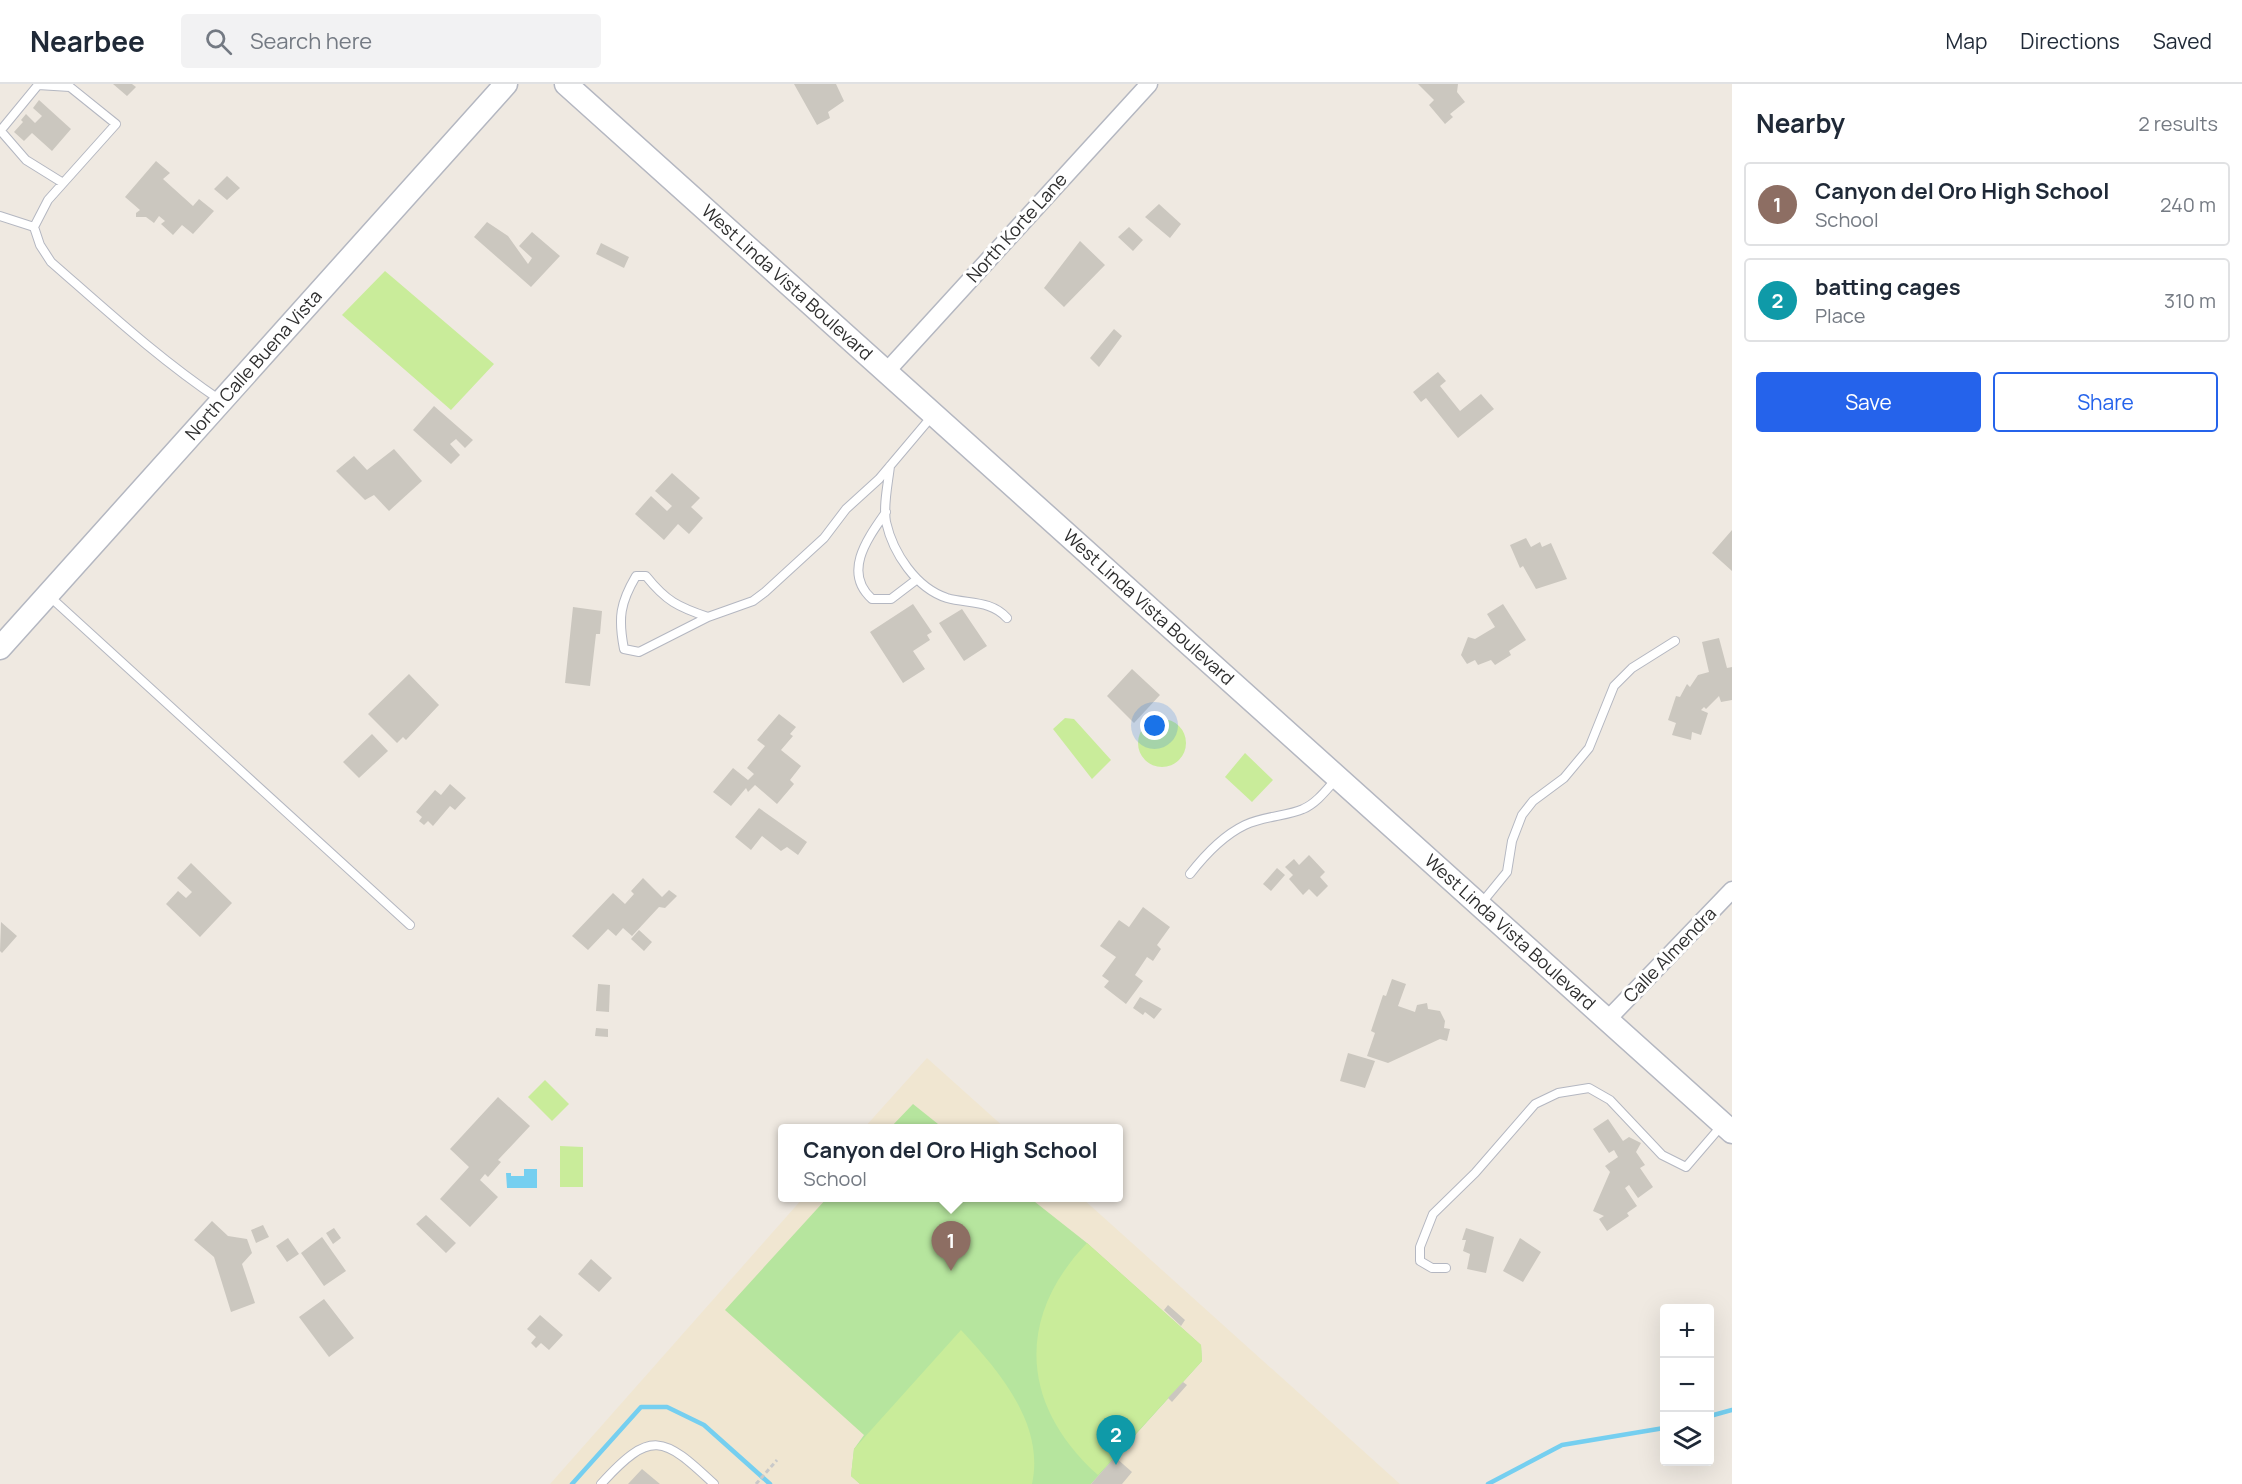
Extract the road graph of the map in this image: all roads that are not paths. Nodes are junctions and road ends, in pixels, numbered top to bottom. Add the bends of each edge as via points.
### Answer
1 (506, 84) edge
2 (566, 84) edge
3 (1149, 84) edge
4 (0, 130) edge
5 (63, 183) junction
6 (0, 216) edge
7 (34, 227) junction
8 (886, 372) junction
9 (222, 402) junction
10 (933, 415) junction
11 (890, 466) junction
12 (886, 511) junction
13 (916, 580) junction
14 (48, 595) junction
15 (708, 617) junction
16 (1007, 618) dead end
17 (1675, 640) dead end
18 (0, 648) edge
19 (1338, 778) junction
20 (1190, 874) dead end
21 (1732, 891) edge
22 (1479, 905) junction
23 (410, 925) dead end
24 (1607, 1020) junction
25 (1727, 1128) edge
26 (1446, 1268) dead end
27 (601, 1484) edge
28 (714, 1484) edge

1 - 9 street, North Calle Buena Vista
2 - 8 street, West Linda Vista Boulevard
3 - 8 street, North Korte Lane
4 - 5 lane via 26,160
4 - 5 lane via 38,85 70,87 88,99 116,123
5 - 7 lane via 48,200
6 - 7 lane
7 - 9 lane via 51,262 175,369
8 - 10 street, West Linda Vista Boulevard
9 - 14 street, North Calle Buena Vista
10 - 11 lane
10 - 19 street, West Linda Vista Boulevard
11 - 12 lane
11 - 15 lane via 860,494 824,538 765,592 753,601
12 - 13 lane via 894,541 908,572
12 - 13 lane via 860,558 857,575 862,590 872,599 891,599
13 - 16 lane via 948,598 975,601 999,610
14 - 18 street, North Calle Buena Vista
14 - 23 lane
15 - 15 lane via 639,652 624,648 619,623 624,596 636,576 646,576 678,607
17 - 22 lane via 1632,668 1614,686 1589,748 1564,778 1533,801 1522,815 1512,841 1507,872
19 - 20 lane via 1318,800 1302,810 1243,826 1204,857
19 - 22 street, West Linda Vista Boulevard
21 - 24 street, Calle Almendra
22 - 24 street, West Linda Vista Boulevard
24 - 25 street, West Linda Vista Boulevard
25 - 26 lane via 1686,1167 1662,1155 1610,1100 1589,1088 1558,1093 1535,1104 1433,1214 1420,1247 1420,1261 1432,1268
27 - 28 lane via 637,1450 661,1444 675,1449

